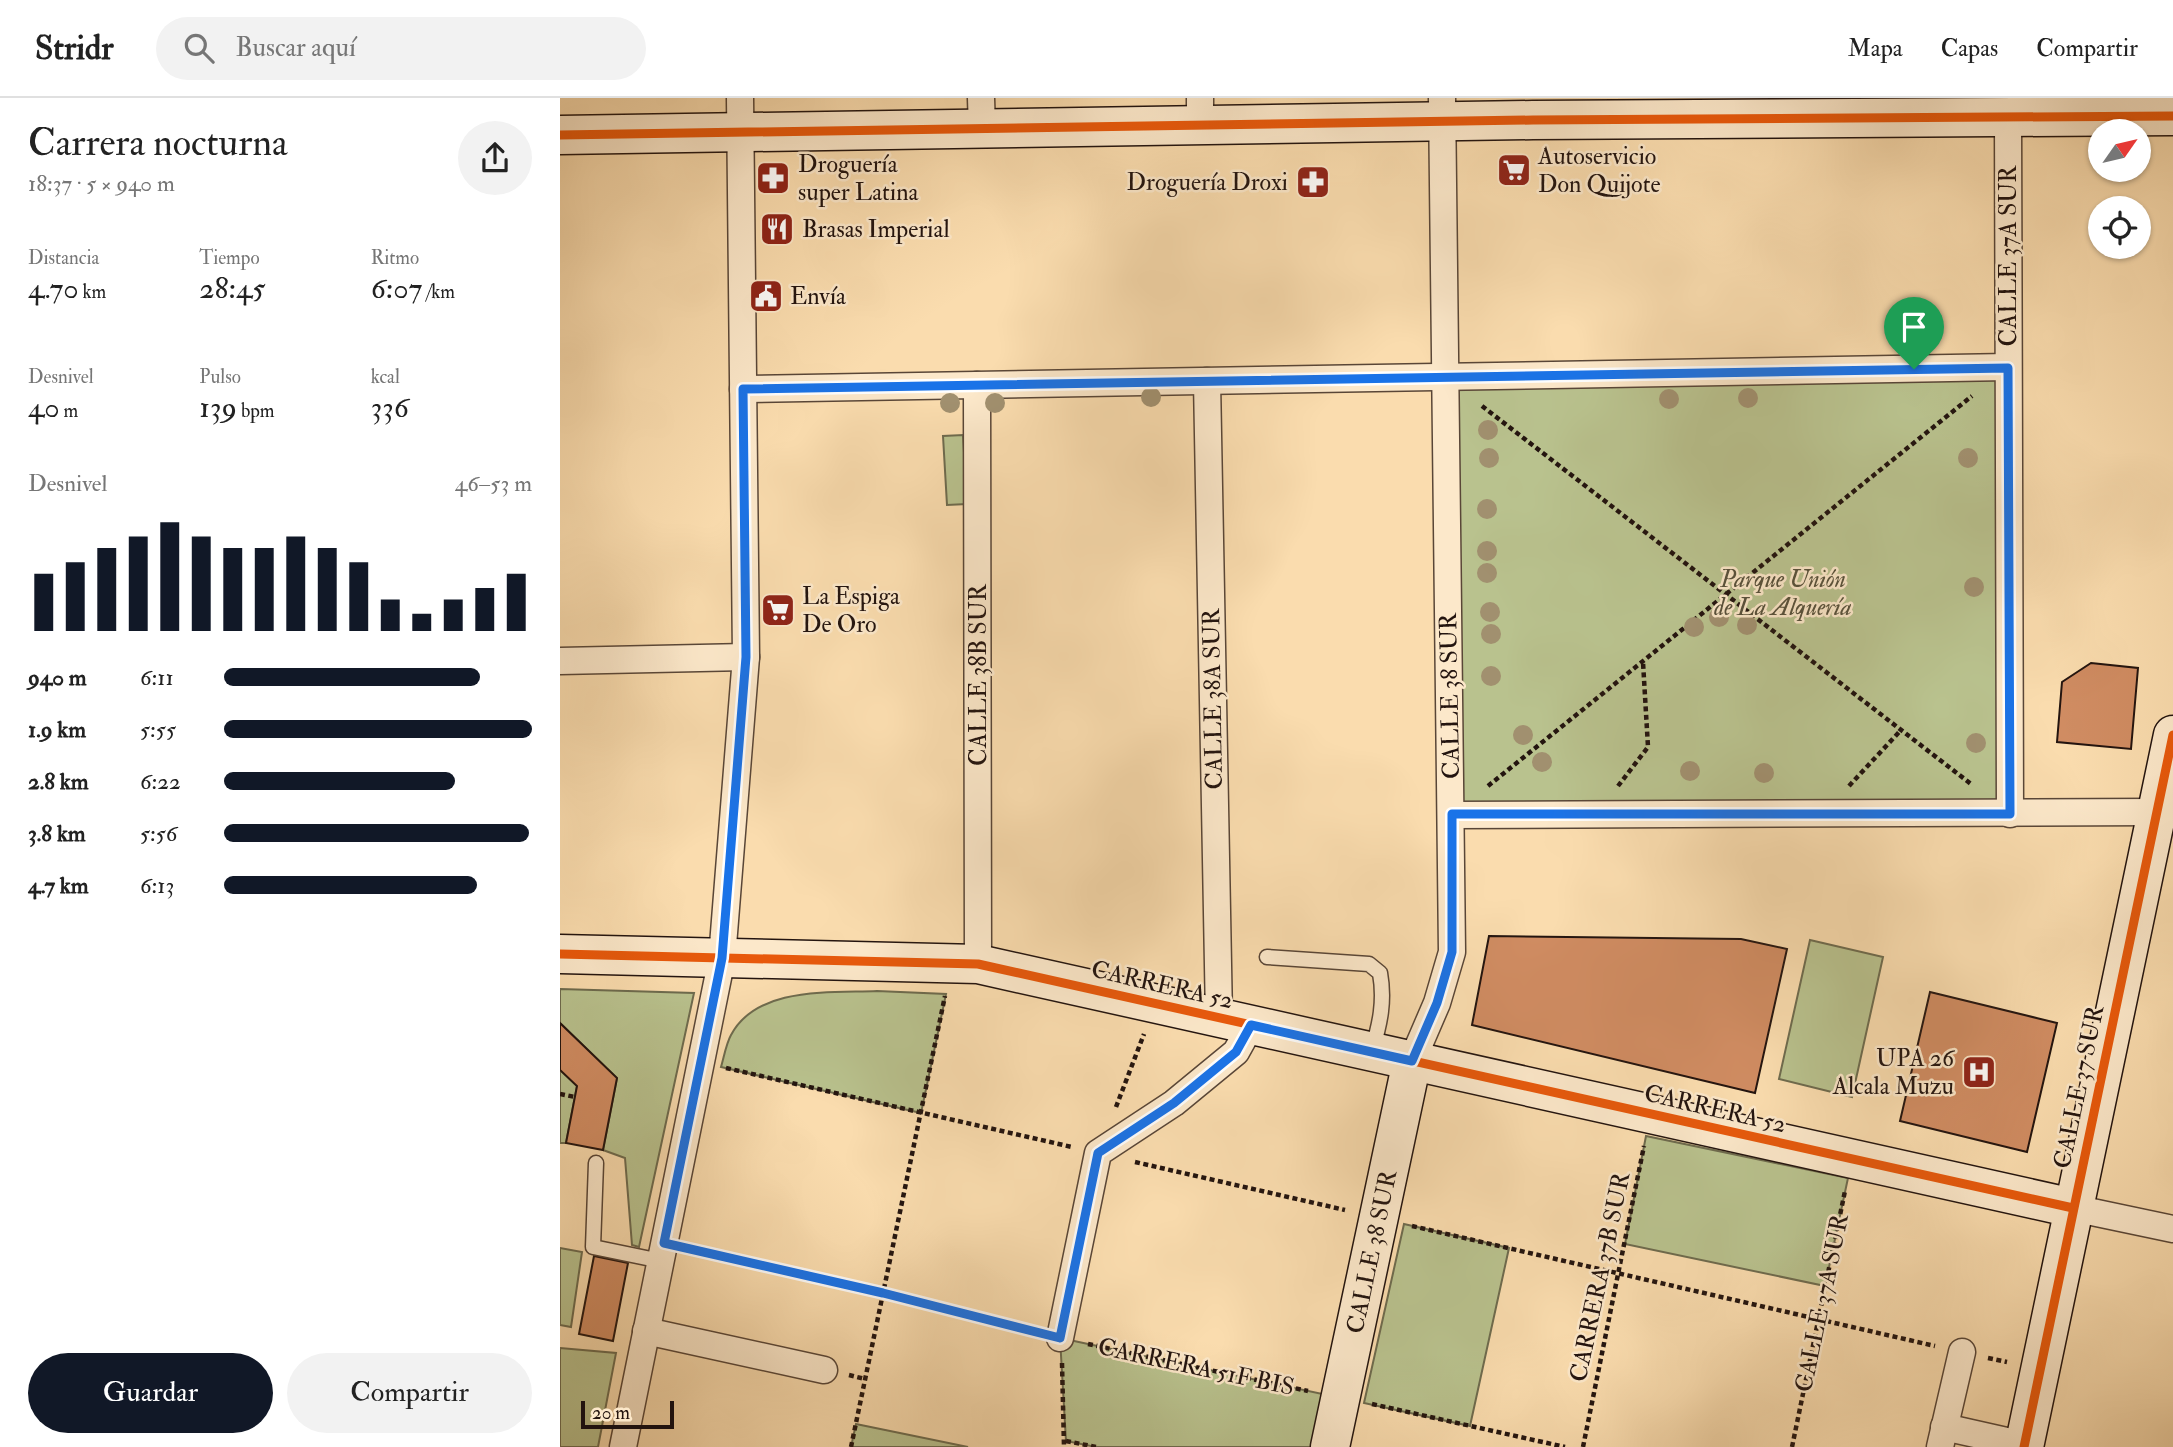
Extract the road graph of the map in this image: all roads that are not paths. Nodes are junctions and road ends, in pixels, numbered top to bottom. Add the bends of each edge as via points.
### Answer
1 (1442, 110) edge
2 (1200, 112) edge
3 (982, 114) edge
4 (740, 116) edge
5 (2173, 116) edge
6 (2008, 117) junction
7 (560, 135) edge
8 (2008, 368) junction
9 (1446, 378) junction
10 (1207, 382) junction
11 (978, 385) junction
12 (743, 389) junction
13 (746, 657) junction
14 (560, 661) edge
15 (2173, 735) edge
16 (2157, 812) junction
17 (1452, 814) junction
18 (2010, 814) junction
19 (560, 954) edge
20 (1266, 957) dead end
21 (722, 958) junction
22 (965, 964) junction
23 (1235, 1021) junction
24 (1371, 1052) junction
25 (1412, 1061) junction
26 (596, 1163) dead end
27 (2073, 1208) junction
28 (2173, 1229) edge
29 (663, 1252) junction
30 (646, 1331) junction
31 (1060, 1338) road end
32 (1962, 1352) dead end
33 (824, 1370) dead end
34 (1942, 1437) edge
35 (2024, 1446) edge
36 (623, 1447) edge
37 (1331, 1447) edge

1 - 2 street
1 - 6 street
1 - 9 street, CALLE 38 SUR
2 - 3 street
3 - 4 street
4 - 7 street
4 - 12 street
5 - 6 street
6 - 8 street, CALLE 37A SUR
8 - 9 street
8 - 18 street, CALLE 37A SUR
9 - 10 street
9 - 17 street, CALLE 38 SUR
10 - 11 street
10 - 23 street, CALLE 38A SUR
11 - 12 street
11 - 22 street, CALLE 38B SUR
12 - 13 street
13 - 14 street
13 - 21 street
15 - 16 street, CALLE 37 SUR
16 - 18 street
16 - 27 street, CALLE 37 SUR
17 - 18 street
17 - 25 street, CALLE 38 SUR via 1452,952
19 - 21 street, CARRERA 52
20 - 24 lane via 1369,964 1380,973 1380,1022
21 - 22 street, CARRERA 52
21 - 29 street
22 - 23 street, CARRERA 52
23 - 24 street, CARRERA 52
23 - 31 street via 1236,1052 1174,1103 1098,1153
24 - 25 street, CARRERA 52
25 - 27 street, CARRERA 52
25 - 37 street, CALLE 38 SUR
26 - 29 lane via 593,1247
27 - 28 street, CARRERA 52
27 - 35 street, CALLE 37 SUR
29 - 30 street
30 - 33 street
30 - 36 street
32 - 34 street
34 - 35 street

